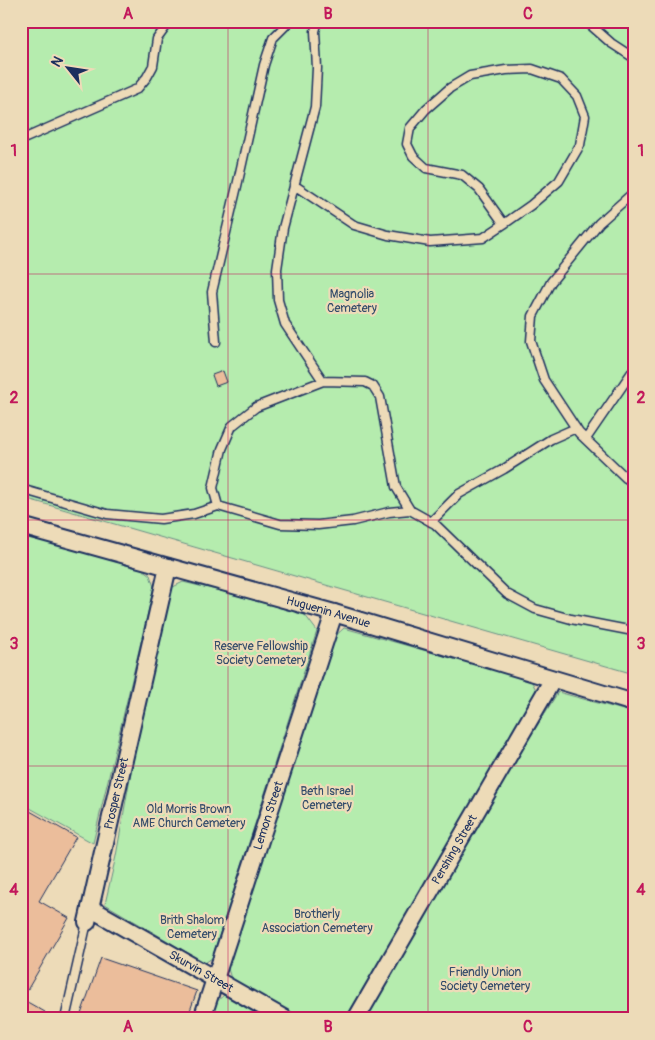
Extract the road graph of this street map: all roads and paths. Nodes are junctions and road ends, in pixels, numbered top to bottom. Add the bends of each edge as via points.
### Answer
1 (170, 21) edge
2 (290, 21) edge
3 (318, 21) edge
4 (586, 21) edge
5 (634, 58) edge
6 (21, 140) edge
7 (294, 185) junction
8 (634, 192) edge
9 (504, 224) junction
10 (216, 342) dead end
11 (634, 369) edge
12 (323, 381) junction
13 (576, 428) junction
14 (586, 440) junction
15 (634, 482) edge
16 (21, 489) edge
17 (218, 506) junction
18 (410, 510) junction
19 (431, 522) junction
20 (21, 526) edge
21 (168, 567) junction
22 (334, 613) junction
23 (634, 632) edge
24 (553, 679) junction
25 (634, 703) edge
26 (89, 915) junction
27 (215, 979) junction
28 (65, 1019) edge
29 (202, 1019) edge
30 (285, 1019) edge
31 (356, 1019) edge

1 - 6 lane via 157,39 148,77 137,89
2 - 10 lane via 273,38 264,64 212,292
3 - 7 lane via 315,31 314,107
4 - 5 lane
7 - 9 lane via 354,225 388,235 430,242 456,241 483,238
7 - 12 lane via 277,269 278,300 285,324
8 - 13 lane via 599,223 550,282 533,316 531,341 544,380
9 - 9 lane via 560,181 580,144 585,116 577,96 562,80 532,69 470,76 426,108 410,128 407,144 413,156 426,168 462,175 479,189
11 - 14 lane
12 - 17 lane via 256,407 232,426 222,448 213,488
12 - 18 lane via 365,382 373,386 380,397 396,487
13 - 14 lane
13 - 19 lane via 551,439 459,494
14 - 15 lane
16 - 17 lane via 107,514 161,519
17 - 18 lane via 280,524 308,525 353,521
18 - 19 lane
19 - 23 lane via 507,594 535,609
20 - 21 street, Huguenin Avenue
21 - 22 street, Huguenin Avenue
21 - 26 street, Prosper Street
22 - 24 street, Huguenin Avenue
22 - 27 street, Lemon Street
24 - 25 street, Huguenin Avenue
24 - 31 street, Pershing Street
26 - 27 street, Skurvin Street
26 - 28 lane, Prosper Street
27 - 29 street, Lemon Street
27 - 30 street, Skurvin Street

